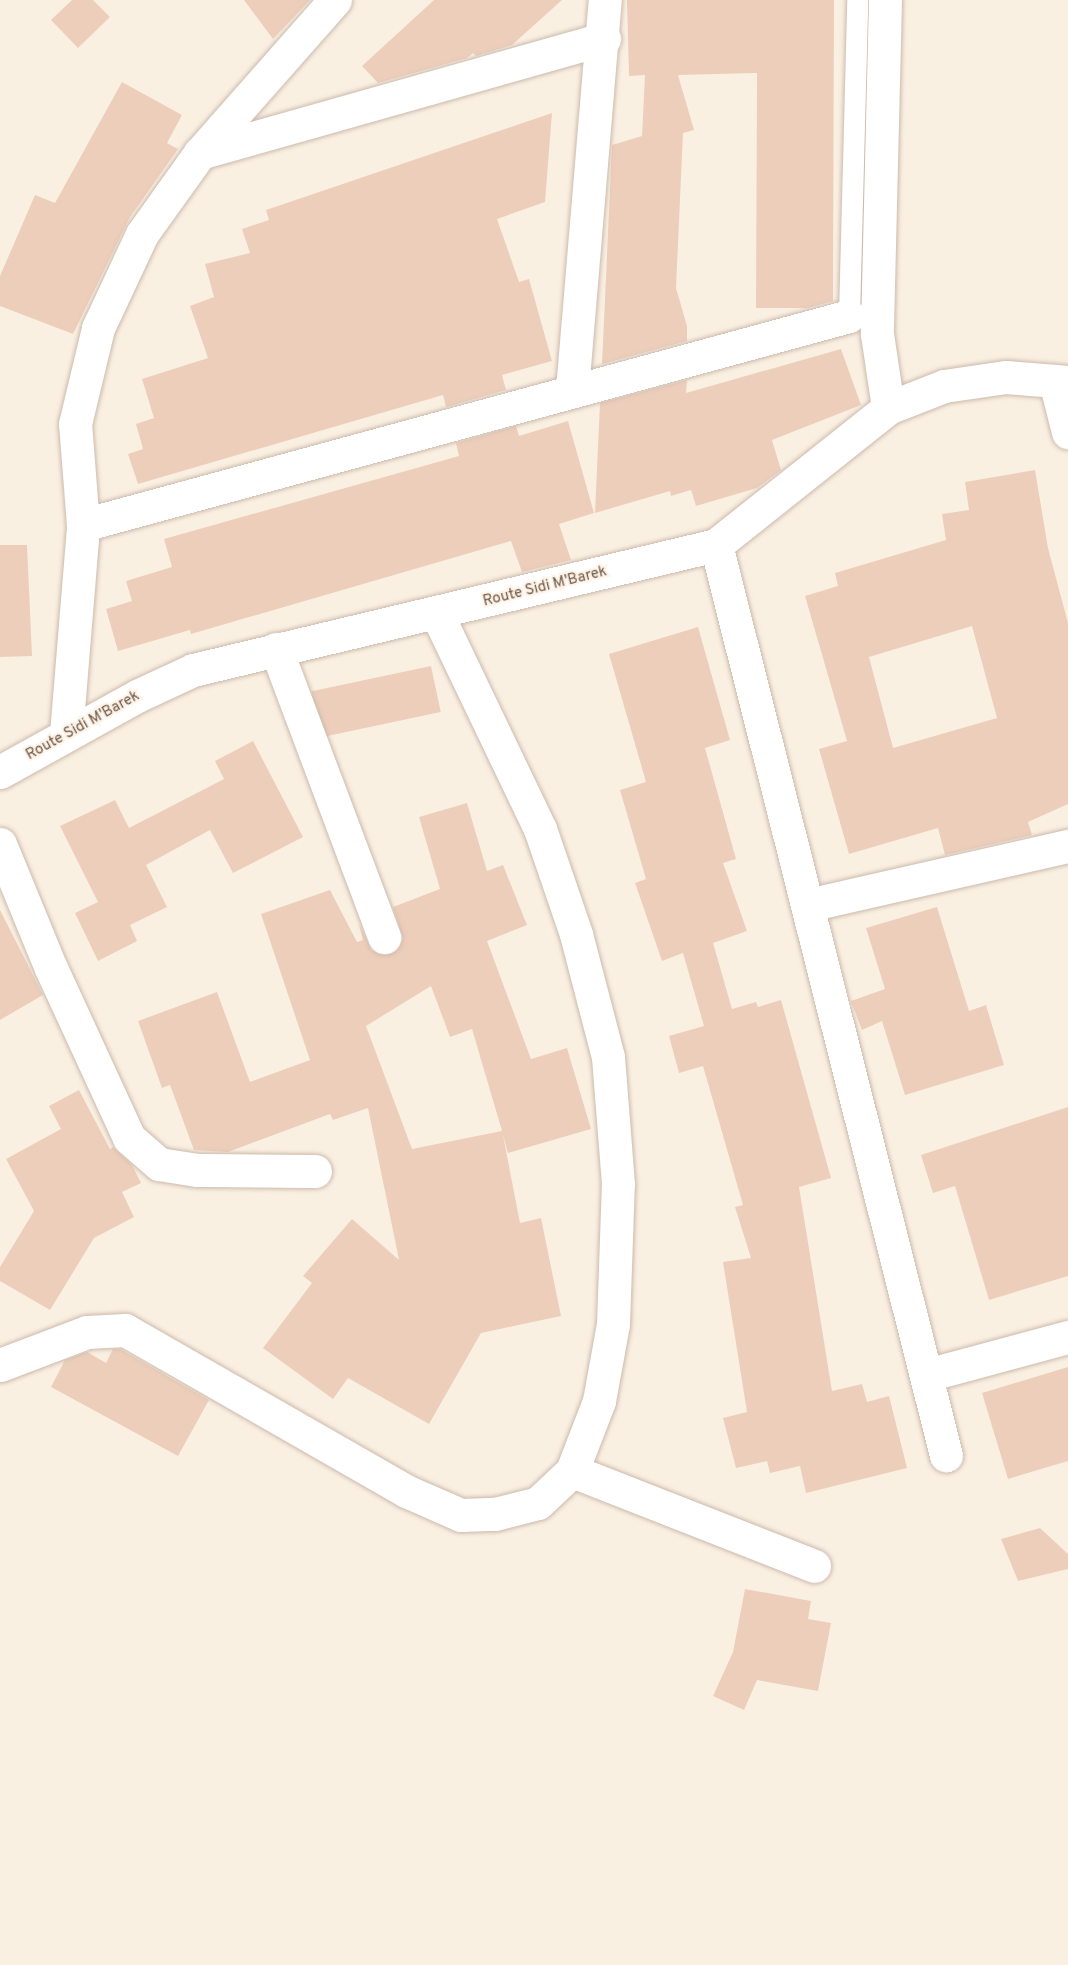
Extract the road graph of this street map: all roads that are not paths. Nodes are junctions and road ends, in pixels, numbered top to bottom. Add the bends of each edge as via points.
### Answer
1 (335, 0) edge
2 (605, 0) edge
3 (857, 0) edge
4 (885, 0) edge
5 (604, 39) junction
6 (200, 153) junction
7 (849, 316) joint
8 (1062, 382) edge
9 (572, 390) junction
10 (888, 408) junction
11 (1068, 432) edge
12 (83, 525) junction
13 (716, 544) junction
14 (437, 614) junction
15 (276, 649) junction
16 (66, 734) junction
17 (0, 772) edge
18 (0, 844) edge
19 (1068, 846) edge
20 (808, 905) junction
21 (384, 937) dead end
22 (315, 1171) dead end
23 (1068, 1337) edge
24 (0, 1365) edge
25 (927, 1375) junction
26 (946, 1455) dead end
27 (572, 1471) junction
28 (814, 1566) dead end

1 - 6 street
2 - 5 street
3 - 7 lane
4 - 10 street via 877,334
5 - 6 street
5 - 9 street
6 - 12 street via 142,234 98,328 75,424
7 - 9 street
8 - 10 street, Route Sidi M'Barek via 1006,377 944,386
8 - 11 street
9 - 12 street
10 - 13 street, Route Sidi M'Barek
12 - 16 street
13 - 14 street, Route Sidi M'Barek
13 - 20 street
14 - 15 street, Route Sidi M'Barek
14 - 27 street via 540,829 576,934 608,1057 618,1184 613,1324 599,1401
15 - 16 street, Route Sidi M'Barek via 193,670
15 - 21 street
16 - 17 street, Route Sidi M'Barek
18 - 22 street via 50,966 129,1138 159,1164 198,1170
19 - 20 street
20 - 25 street
23 - 25 street
24 - 27 street via 87,1332 125,1330 406,1491 461,1515 495,1514 538,1503
25 - 26 street
27 - 28 street

